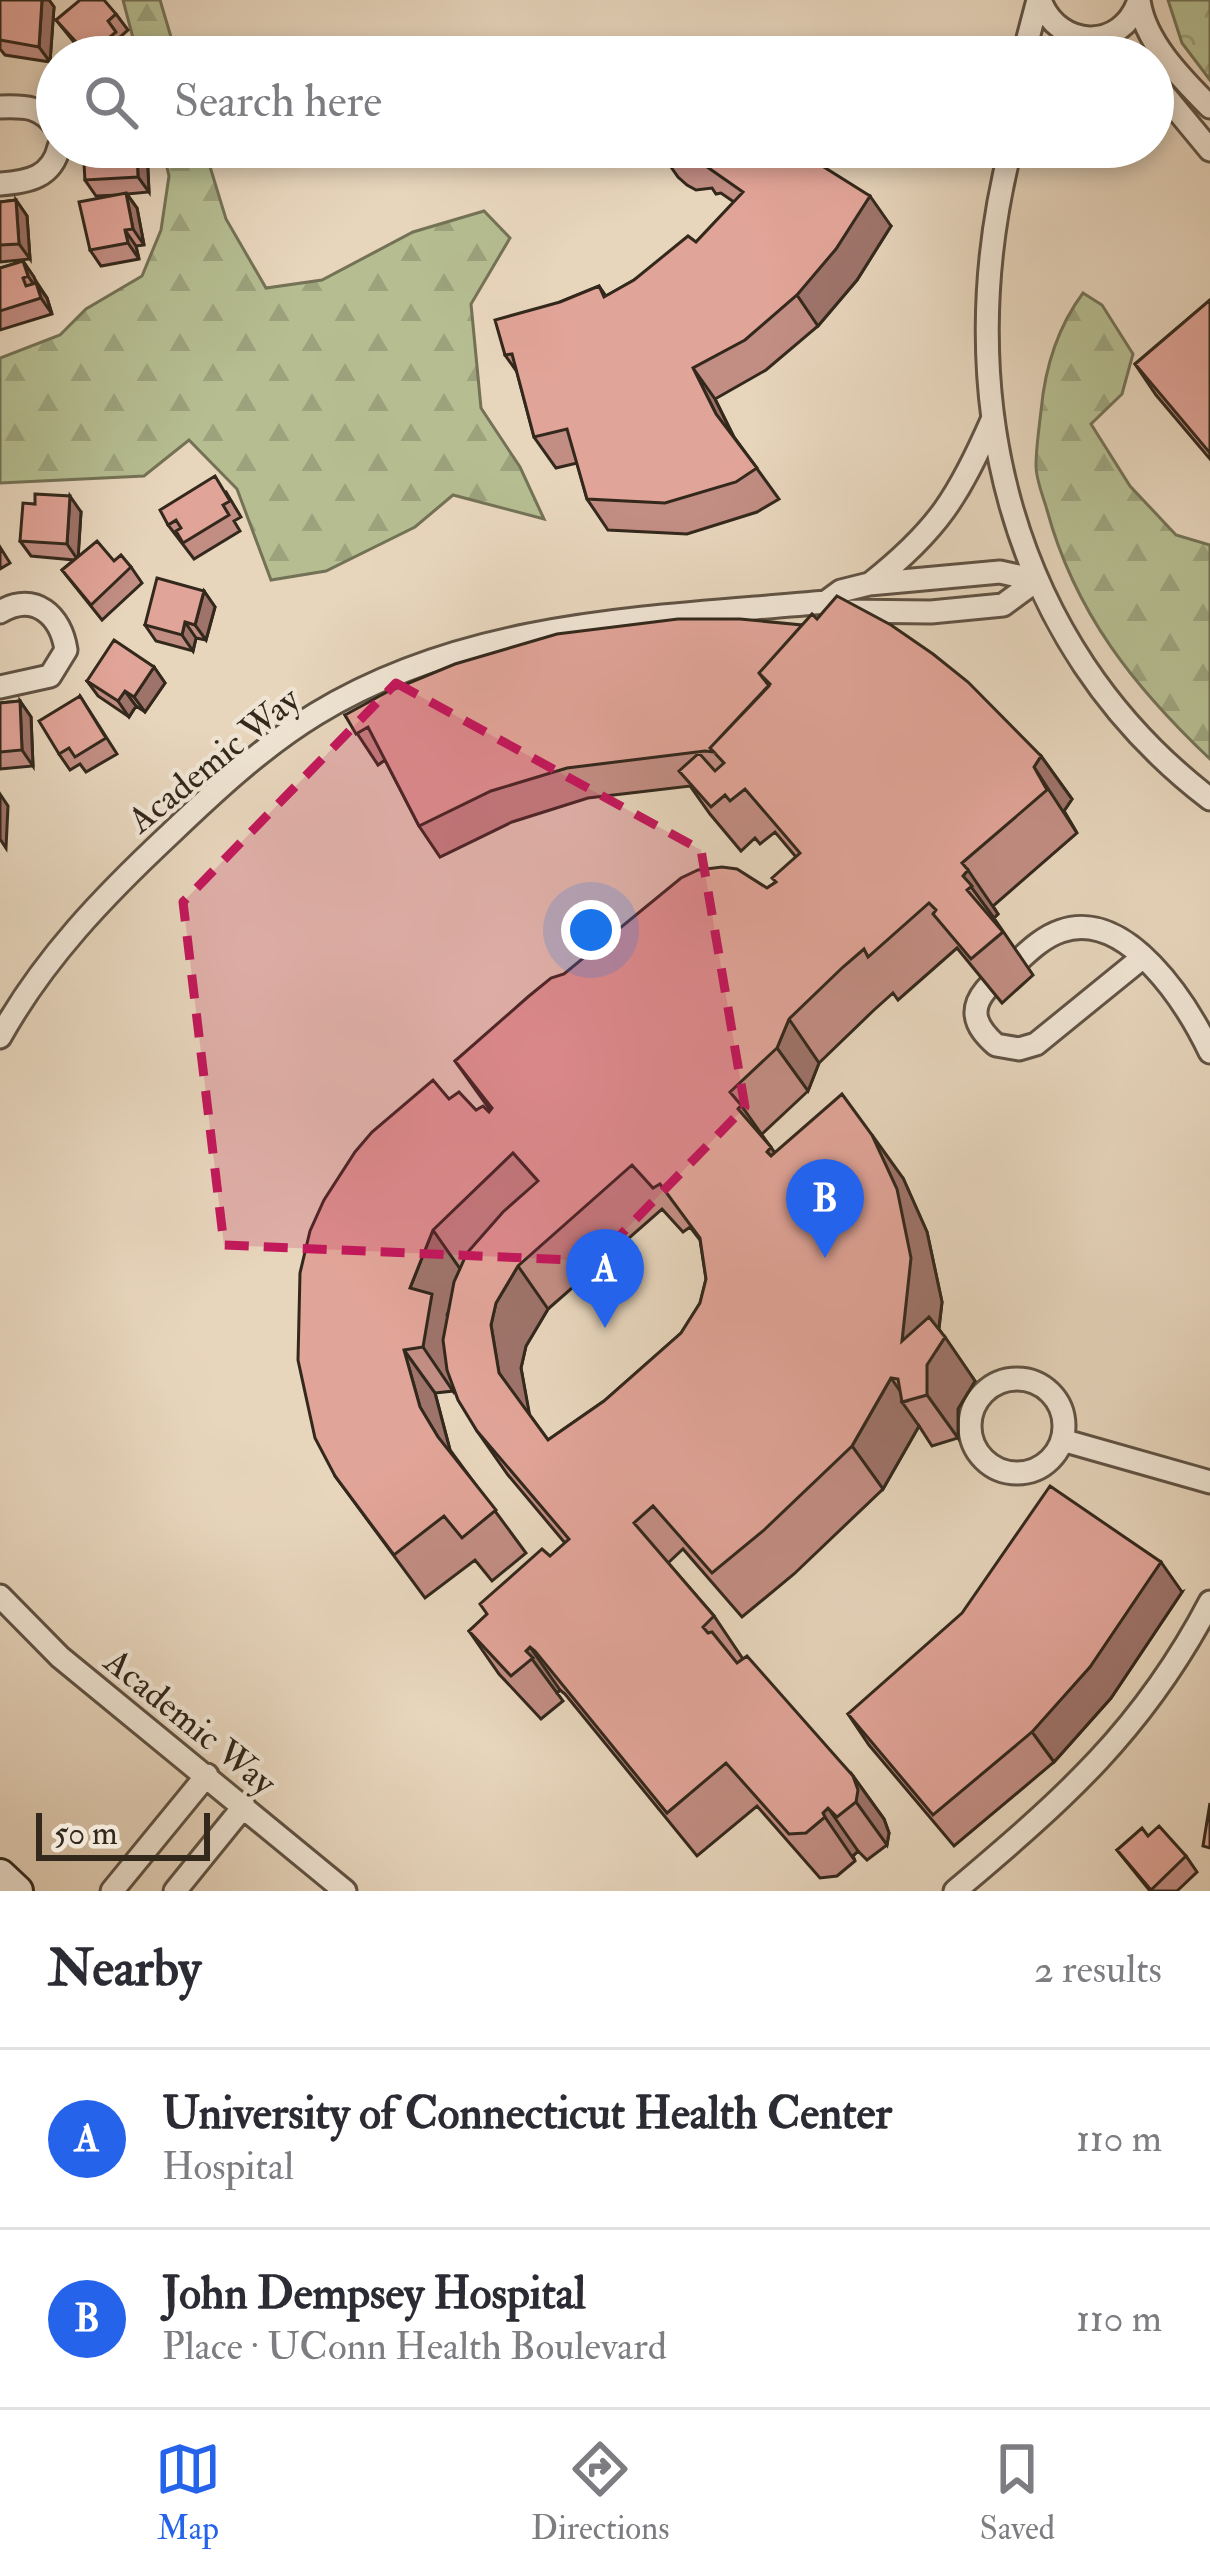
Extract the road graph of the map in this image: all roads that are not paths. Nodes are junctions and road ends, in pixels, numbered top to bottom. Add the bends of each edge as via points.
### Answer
1 (1039, 0) edge
2 (1139, 0) edge
3 (1029, 36) edge
4 (1082, 36) edge
5 (1100, 36) edge
6 (1154, 36) edge
7 (1174, 65) edge
8 (1174, 106) edge
9 (0, 107) edge
10 (1210, 107) edge
11 (36, 109) edge
12 (1210, 149) edge
13 (50, 168) edge
14 (1007, 168) edge
15 (0, 184) edge
16 (993, 418) junction
17 (1036, 580) junction
18 (869, 584) junction
19 (826, 602) junction
20 (0, 611) edge
21 (0, 688) edge
22 (1210, 799) edge
23 (1143, 957) junction
24 (0, 1036) edge
25 (1210, 1052) edge
26 (1062, 1440) junction
27 (1210, 1482) edge
28 (0, 1596) edge
29 (1210, 1602) edge
30 (207, 1775) junction
31 (244, 1807) junction
32 (0, 1875) edge
33 (17, 1891) edge
34 (112, 1891) edge
35 (175, 1891) edge
36 (345, 1891) edge
37 (955, 1891) edge

1 - 3 street
1 - 4 street via 1060,30
2 - 5 street via 1124,25
2 - 6 street
7 - 10 street
8 - 12 street
9 - 11 street
13 - 15 street via 27,182
14 - 16 street via 988,292
16 - 17 street via 1011,513
16 - 18 street, Academic Way via 943,517
17 - 18 street, Academic Way via 1000,572
17 - 19 street, Academic Way via 1003,605 856,613
17 - 22 street via 1113,705
18 - 19 street, Academic Way
19 - 24 street, Academic Way via 538,631 414,666 350,694 253,760 141,861 57,950
20 - 21 street via 39,606 63,631 66,650 50,676
23 - 23 street via 1098,931 1063,931 992,983 977,1020 996,1045 1027,1048
23 - 25 street via 1181,999
26 - 26 street via 1058,1402 1034,1383 1003,1382 974,1408 975,1447 1005,1472 1036,1469
26 - 27 street
28 - 30 street, Academic Way via 60,1657
29 - 37 street via 1114,1746
30 - 31 street, Academic Way
30 - 34 street
31 - 35 street
31 - 36 street, Academic Way
32 - 33 street

